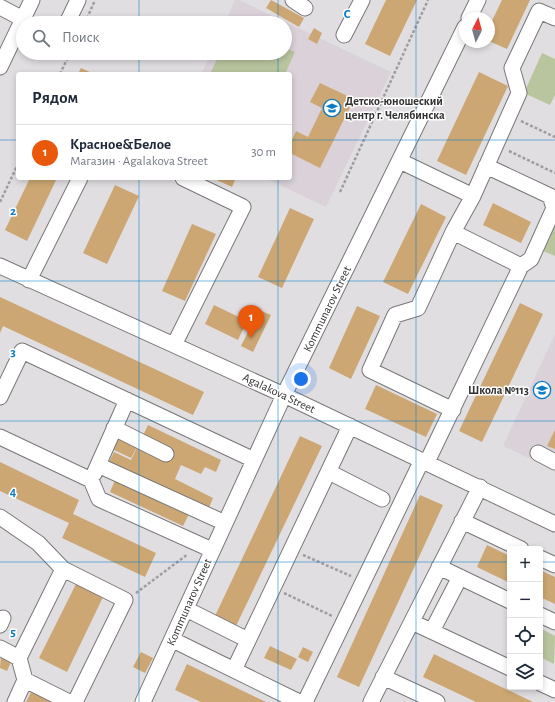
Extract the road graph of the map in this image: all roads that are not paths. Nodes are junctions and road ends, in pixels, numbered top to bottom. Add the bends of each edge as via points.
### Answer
1 (32, 0) edge
2 (78, 0) edge
3 (362, 0) edge
4 (478, 0) edge
5 (0, 8) edge
6 (472, 12) edge
7 (17, 16) edge
8 (24, 16) edge
9 (70, 16) edge
10 (555, 18) edge
11 (16, 34) edge
12 (344, 35) dead end
13 (459, 39) edge
14 (0, 67) edge
15 (400, 161) junction
16 (486, 166) junction
17 (79, 180) edge
18 (187, 180) edge
19 (473, 196) junction
20 (453, 232) junction
21 (0, 266) edge
22 (521, 266) junction
23 (29, 280) junction
24 (174, 346) junction
25 (284, 395) junction
26 (0, 397) edge
27 (127, 400) junction
28 (453, 410) junction
29 (350, 426) junction
30 (114, 428) junction
31 (0, 437) edge
32 (538, 453) dead end
33 (166, 454) dead end
34 (254, 460) junction
35 (424, 461) junction
36 (555, 462) edge
37 (98, 465) junction
38 (329, 472) junction
39 (92, 480) junction
40 (480, 487) junction
41 (382, 499) dead end
42 (0, 517) edge
43 (462, 521) junction
44 (224, 523) junction
45 (555, 524) edge
46 (515, 546) edge
47 (206, 548) junction
48 (543, 559) edge
49 (555, 565) edge
50 (439, 567) junction
51 (63, 569) junction
52 (460, 577) junction
53 (507, 600) edge
54 (186, 610) junction
55 (543, 616) edge
56 (412, 622) junction
57 (555, 622) edge
58 (432, 631) junction
59 (173, 640) junction
60 (248, 640) junction
61 (0, 648) edge
62 (19, 658) junction
63 (507, 667) edge
64 (234, 670) junction
65 (383, 677) junction
66 (25, 680) junction
67 (543, 684) edge
68 (555, 690) edge
69 (15, 702) edge
70 (69, 702) edge
71 (75, 702) edge
72 (143, 702) edge
73 (299, 702) edge
74 (305, 702) edge
75 (371, 702) edge
76 (437, 702) edge

1 - 8 street
2 - 9 street
3 - 12 street
4 - 6 street
5 - 7 street
10 - 16 street via 539,11 512,68 519,92
11 - 14 street
13 - 15 street, Kommunarov Street
15 - 19 street
15 - 25 street, Kommunarov Street
16 - 19 street
16 - 22 street via 550,196 554,208 531,259
17 - 23 street
18 - 24 street via 243,207
19 - 20 street
20 - 22 street
20 - 28 street via 418,308 395,315 370,370
21 - 23 street, Agalakova Street
22 - 28 street
23 - 24 street, Agalakova Street
24 - 25 street, Agalakova Street
25 - 29 street, Agalakova Street
25 - 34 street, Kommunarov Street
26 - 27 street via 22,351
27 - 30 street
27 - 34 street
28 - 35 street
29 - 35 street, Agalakova Street
29 - 38 street
30 - 33 street
30 - 37 street
31 - 39 street
32 - 36 street
34 - 44 street, Kommunarov Street
35 - 40 street, Agalakova Street
35 - 74 street
37 - 39 street
37 - 44 street
38 - 41 street
38 - 60 street
39 - 47 street via 99,499
40 - 43 street
40 - 45 street, Agalakova Street
42 - 51 street via 38,543
43 - 46 street
43 - 50 street
44 - 47 street, Kommunarov Street
47 - 54 street, Kommunarov Street
48 - 49 street
50 - 52 street
50 - 56 street
51 - 62 street
51 - 71 street via 125,600
52 - 53 street
52 - 58 street
54 - 59 street, Kommunarov Street
54 - 60 street
55 - 57 street
56 - 58 street
56 - 65 street
58 - 63 street
59 - 64 street
59 - 72 street, Kommunarov Street
60 - 64 street
61 - 62 street
62 - 66 street
64 - 73 street
65 - 75 street
65 - 76 street
66 - 69 street
66 - 70 street
67 - 68 street

